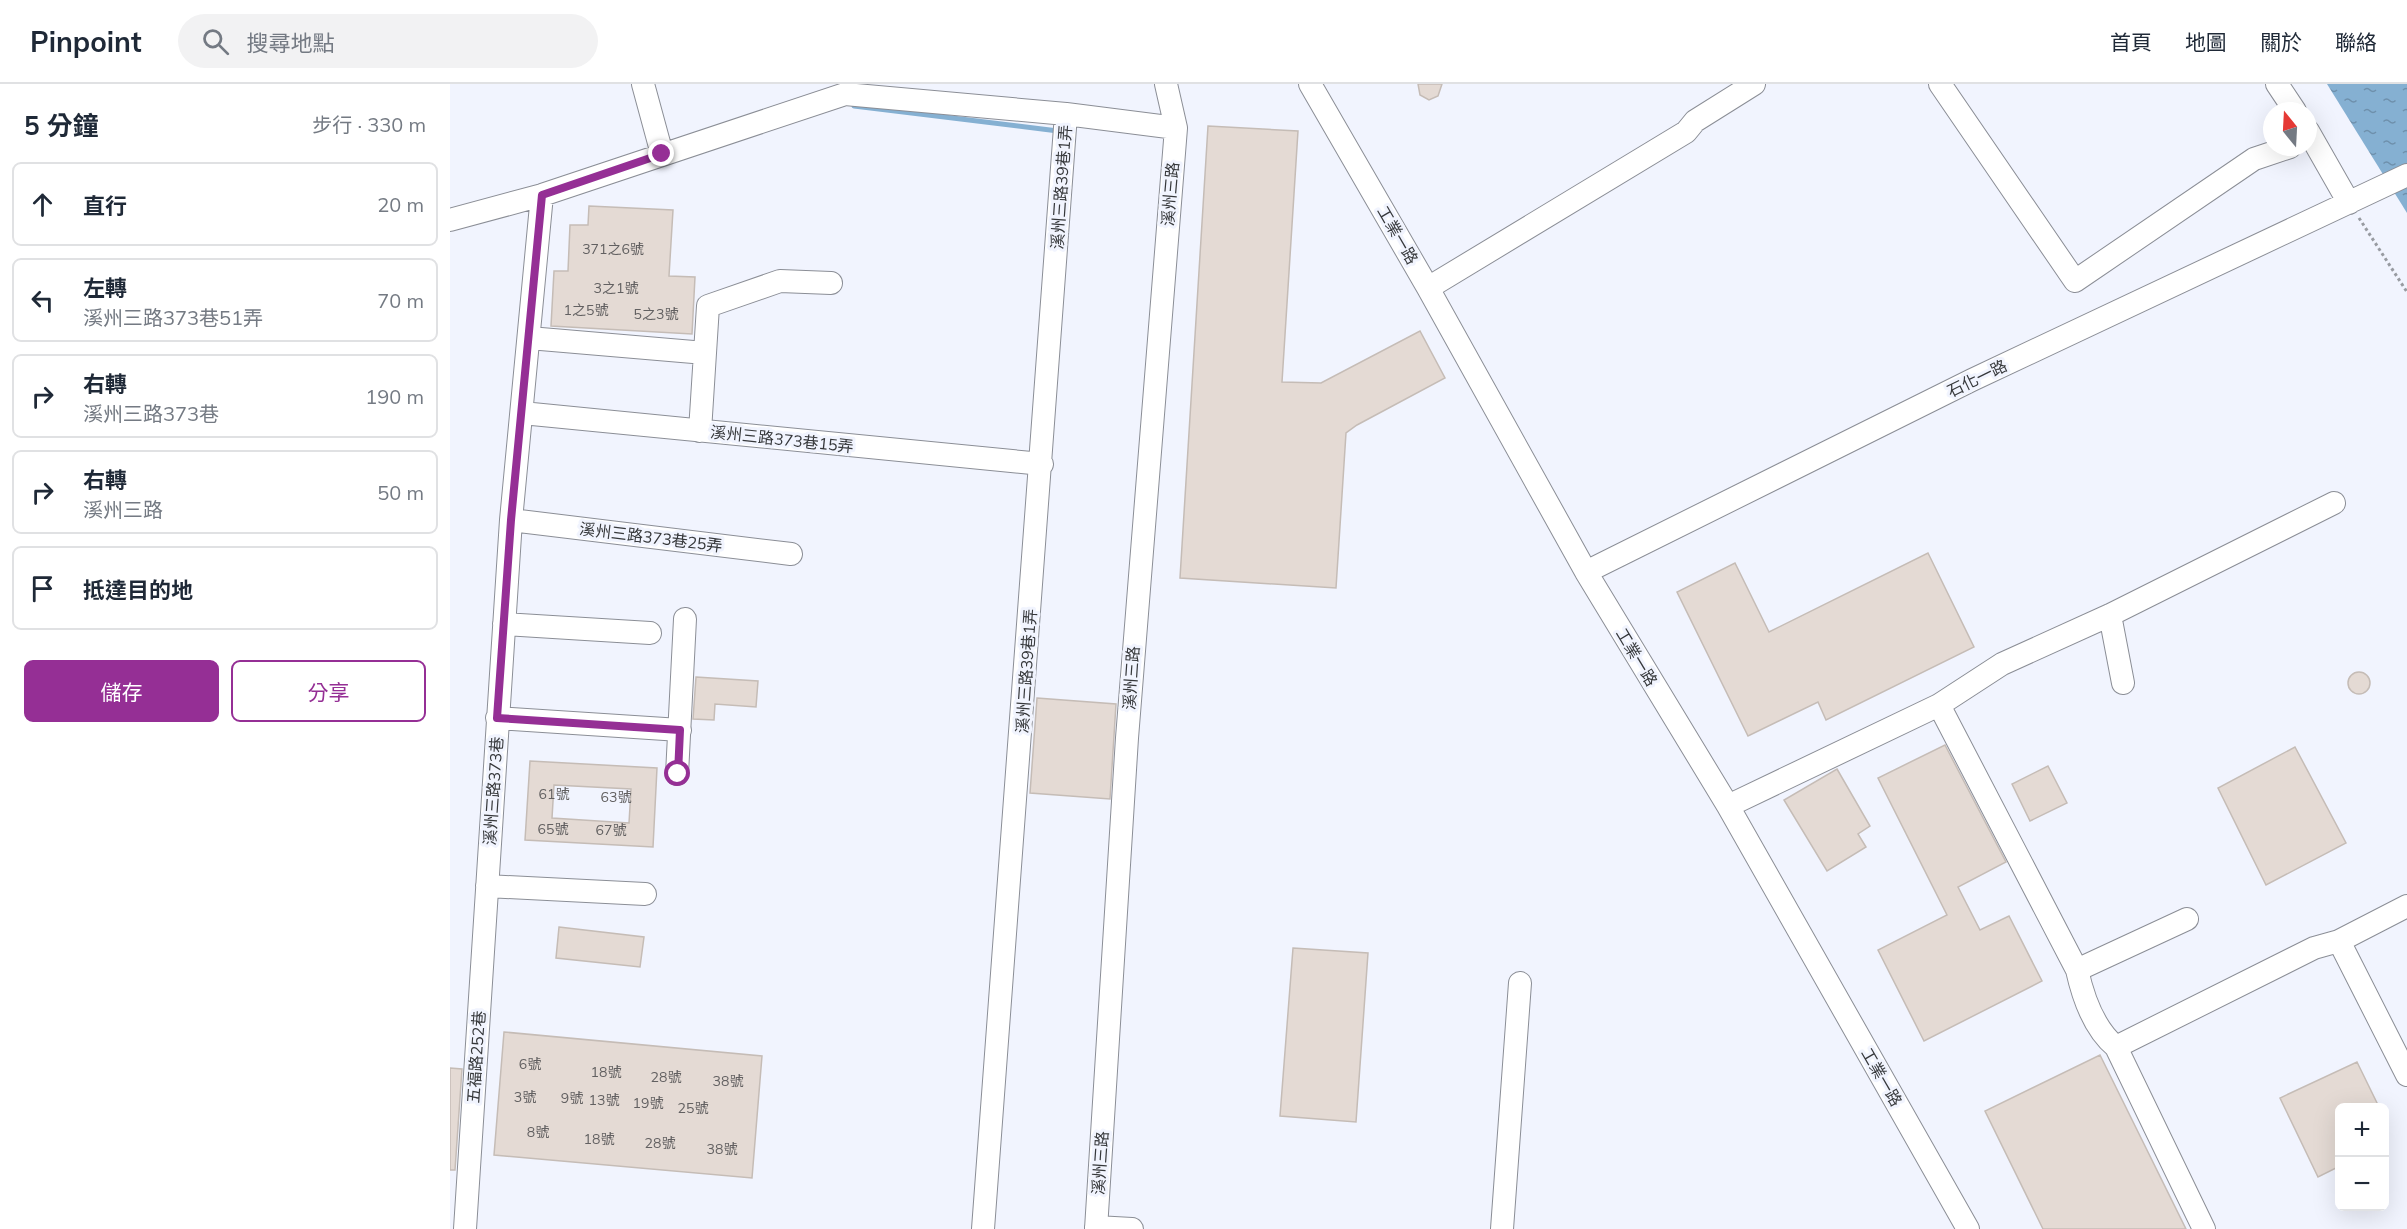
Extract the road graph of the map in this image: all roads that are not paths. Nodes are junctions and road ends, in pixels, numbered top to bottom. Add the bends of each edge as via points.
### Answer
1 (643, 84) edge
2 (1166, 84) edge
3 (1310, 84) edge
4 (1754, 84) edge
5 (1940, 84) edge
6 (2277, 84) edge
7 (2289, 102) edge
8 (1066, 114) junction
9 (1176, 128) junction
10 (2317, 149) edge
11 (662, 154) junction
12 (2263, 156) edge
13 (2407, 175) edge
14 (542, 195) junction
15 (2349, 203) junction
16 (450, 220) edge
17 (831, 283) dead end
18 (1428, 288) junction
19 (528, 338) junction
20 (705, 353) junction
21 (522, 413) junction
22 (700, 431) junction
23 (1041, 464) junction
24 (2334, 503) dead end
25 (511, 520) junction
26 (791, 554) dead end
27 (1586, 572) junction
28 (2110, 615) junction
29 (685, 619) dead end
30 (504, 624) junction
31 (650, 633) dead end
32 (2123, 683) dead end
33 (1939, 705) junction
34 (497, 718) junction
35 (680, 730) junction
36 (678, 774) dead end
37 (1728, 806) junction
38 (487, 886) junction
39 (645, 894) dead end
40 (2407, 906) edge
41 (2187, 919) dead end
42 (2340, 941) junction
43 (2077, 970) junction
44 (1520, 984) dead end
45 (2116, 1047) junction
46 (2407, 1075) edge
47 (1963, 1227) edge
48 (1096, 1228) edge
49 (465, 1229) edge
50 (983, 1229) edge
51 (1132, 1229) edge
52 (1502, 1229) edge
53 (2204, 1229) edge

1 - 11 street
2 - 9 street, 溪州三路
3 - 18 street, 工業一路
4 - 18 street via 1695,121 1686,132
5 - 12 street via 2074,281
6 - 7 street
8 - 9 street
8 - 11 street via 846,94
8 - 23 street, 溪州三路39巷1弄
9 - 48 street, 溪州三路 via 1128,715
10 - 15 street
11 - 14 street
13 - 15 street, 石化一路
14 - 16 street
14 - 19 street, 溪州三路373巷
15 - 27 street, 石化一路 via 1972,380
17 - 20 street via 780,281 708,306
18 - 27 street, 工業一路
19 - 20 street
19 - 21 street, 溪州三路373巷
20 - 22 street
21 - 22 street, 溪州三路373巷15弄
21 - 25 street, 溪州三路373巷
22 - 23 street, 溪州三路373巷15弄
23 - 50 street, 溪州三路39巷1弄
24 - 28 street
25 - 26 street, 溪州三路373巷25弄
25 - 30 street, 溪州三路373巷
27 - 37 street, 工業一路
28 - 32 street
28 - 33 street via 2002,664
29 - 35 street
30 - 31 street
30 - 34 street, 溪州三路373巷
33 - 37 street
33 - 43 street
34 - 35 street
34 - 38 street, 溪州三路373巷
35 - 36 street
37 - 47 street, 工業一路
38 - 39 street
38 - 49 street, 五福路252巷
40 - 42 street
41 - 43 street
42 - 45 street via 2314,948
42 - 46 street
43 - 45 street via 2082,991 2105,1038
44 - 52 street
45 - 53 street
48 - 51 street

